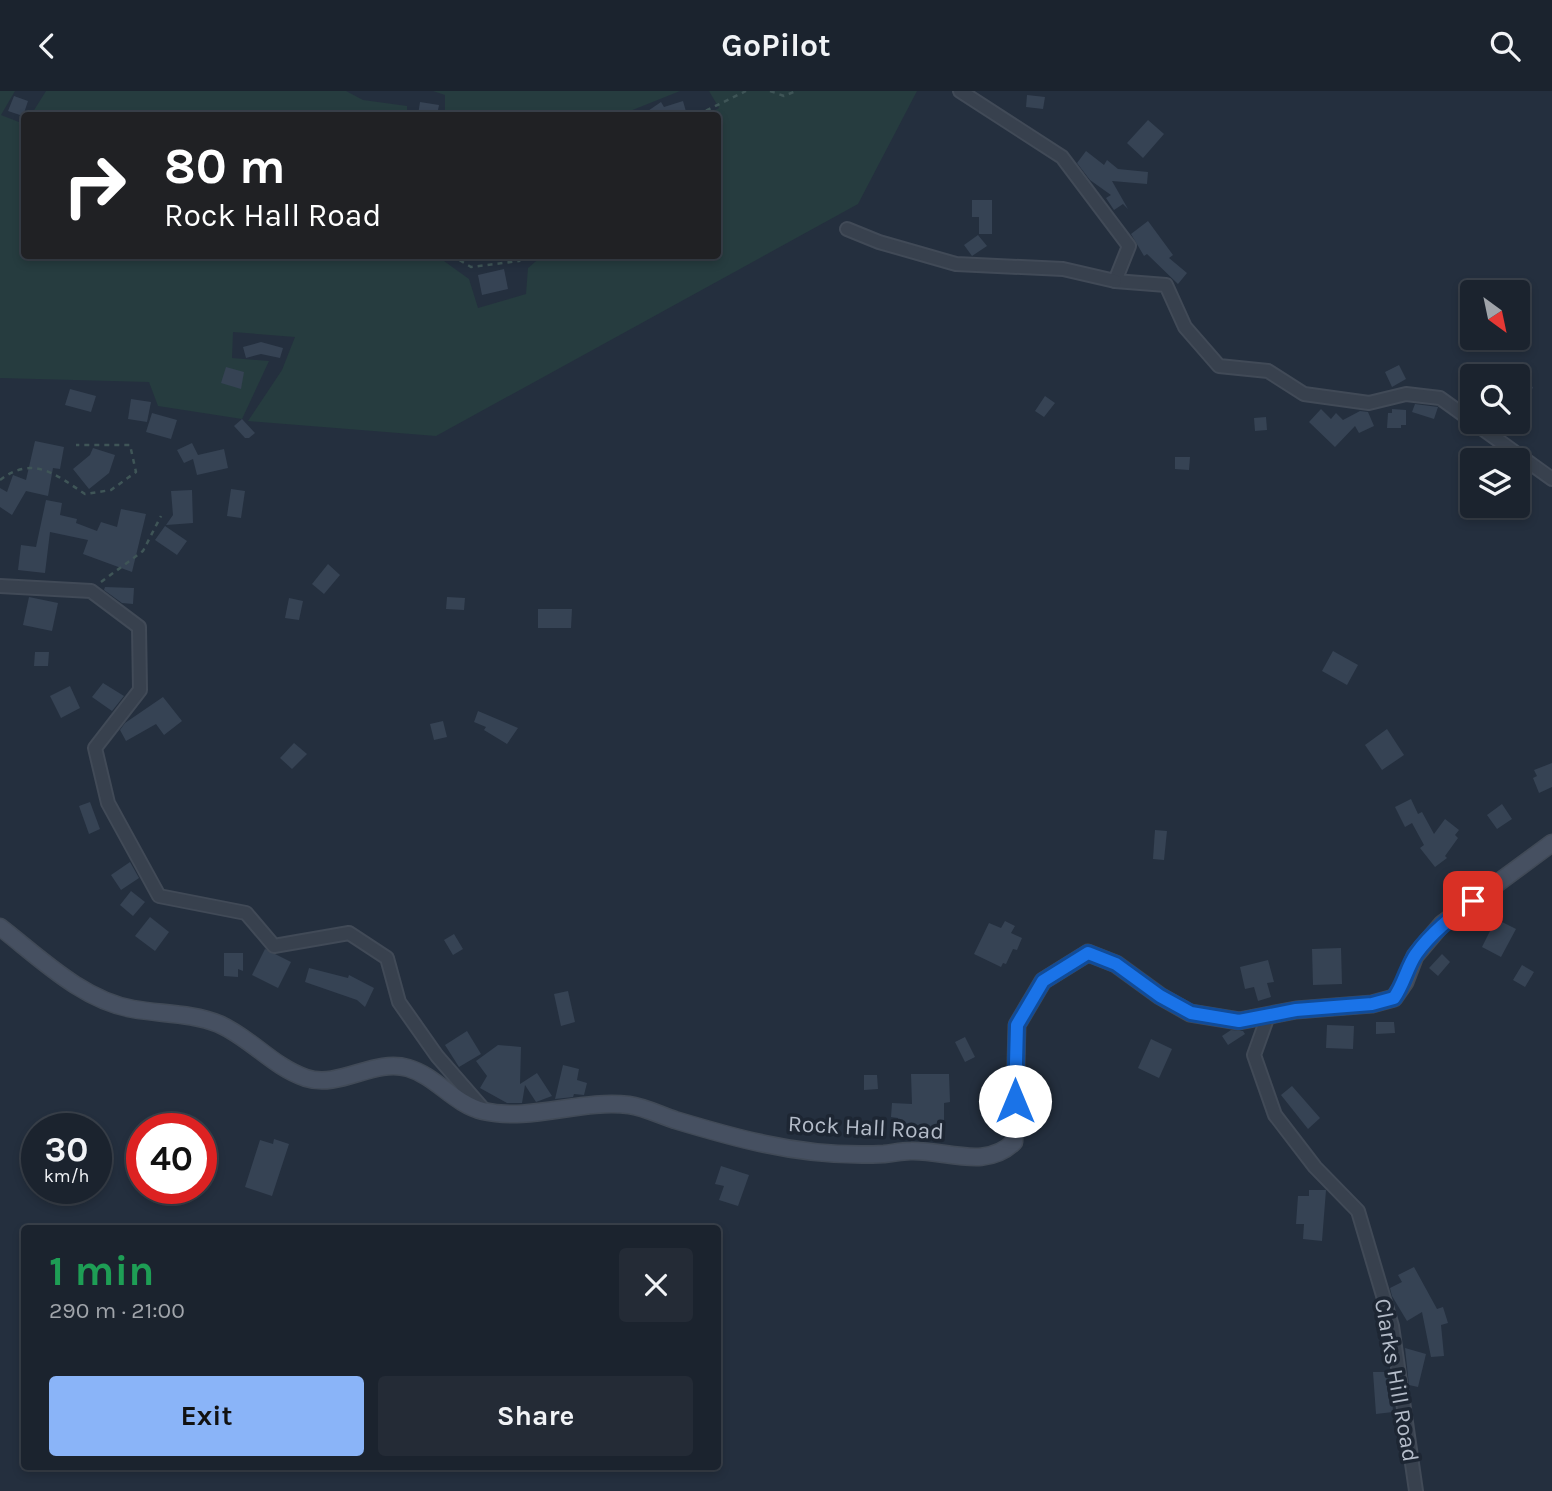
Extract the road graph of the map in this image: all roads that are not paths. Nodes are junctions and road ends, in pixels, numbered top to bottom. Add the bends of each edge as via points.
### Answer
1 (960, 91) edge
2 (847, 229) dead end
3 (1115, 281) junction
4 (1460, 412) edge
5 (1491, 434) edge
6 (1552, 479) edge
7 (0, 586) edge
8 (1552, 843) edge
9 (0, 927) edge
10 (1268, 1016) junction
11 (487, 1112) junction
12 (1416, 1491) edge

1 - 3 street via 1062,157 1129,246
2 - 3 street via 956,264 1063,269
3 - 4 street via 1166,285 1185,327 1219,366 1268,371 1304,394 1369,403 1406,394 1440,398
5 - 6 street
7 - 11 street via 91,591 139,627 140,689 95,748 108,803 159,896 246,913 274,946 349,933 387,958 399,1002 437,1056
8 - 10 street, Rock Hall Road via 1442,924 1415,956 1394,998
9 - 11 street, Rock Hall Road via 99,999 216,1023 288,1071 310,1080 376,1067 407,1067 468,1107
10 - 11 street, Rock Hall Road via 1239,1021 1191,1013 1116,964 1088,953 1043,981 1017,1025 1014,1142 1004,1153 985,1158 766,1145 632,1105 596,1103 547,1111
10 - 12 street, Clarks Hill Road via 1254,1055 1275,1115 1315,1167 1358,1211 1392,1326

